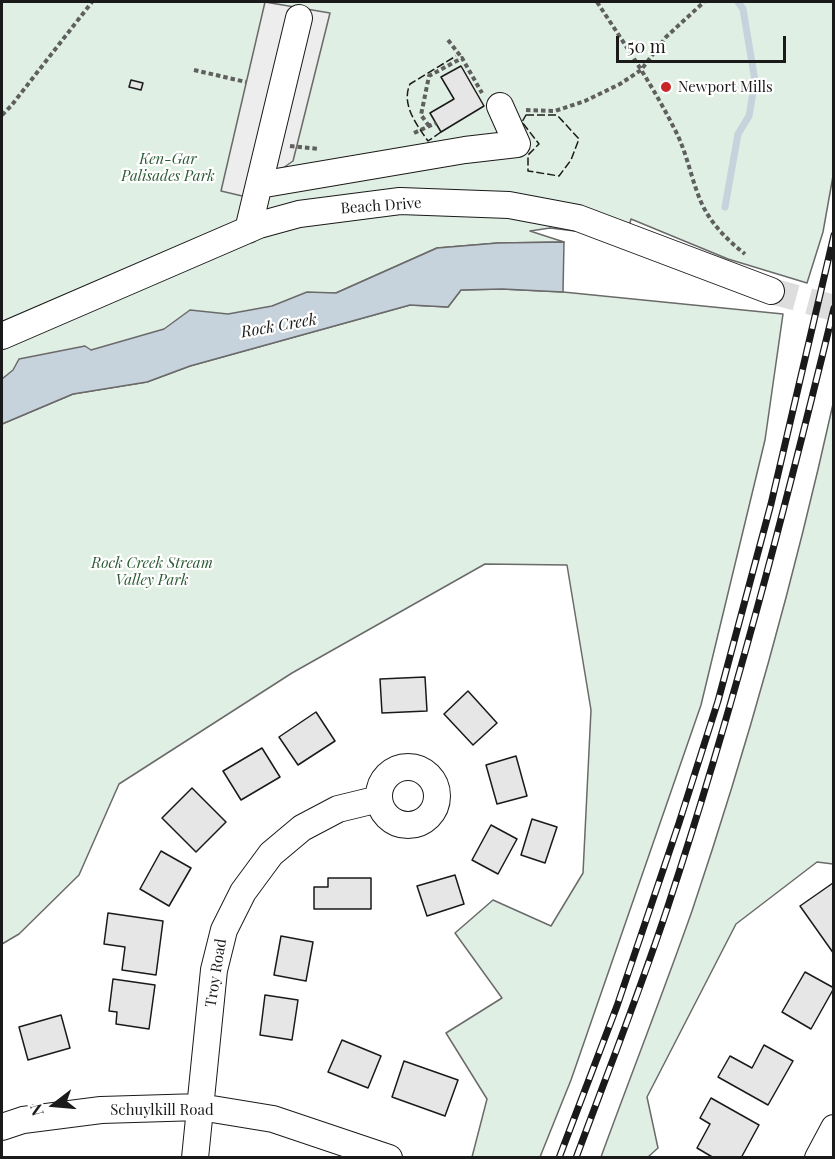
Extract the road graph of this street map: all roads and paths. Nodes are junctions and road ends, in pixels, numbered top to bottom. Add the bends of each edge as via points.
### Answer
1 (93, 2) edge
2 (597, 2) edge
3 (704, 2) edge
4 (299, 18) dead end
5 (448, 40) dead end
6 (462, 58) junction
7 (194, 70) dead end
8 (641, 70) junction
9 (246, 82) dead end
10 (502, 104) junction
11 (2, 115) edge
12 (429, 126) dead end
13 (258, 185) junction
14 (248, 230) junction
15 (754, 260) dead end
16 (771, 291) tunnel mouth
17 (2, 336) edge
18 (379, 799) dead end
19 (200, 1107) junction
20 (2, 1126) edge
21 (834, 1128) edge
22 (195, 1158) edge
23 (389, 1158) edge
24 (818, 1158) edge

1 - 11 path
2 - 8 path
3 - 8 path via 666,37
4 - 13 street
5 - 6 path
6 - 10 path
6 - 12 path via 429,76 421,115
7 - 9 path
8 - 10 path via 585,101 555,111
8 - 15 path via 682,143 708,215 726,238
10 - 13 street via 517,144
13 - 14 street
14 - 16 street, Beach Drive via 299,214 400,201 509,205 578,218
14 - 17 street, Beach Drive
18 - 19 street, Troy Road via 338,808 302,828 271,854 243,892 224,930 214,970
19 - 20 street, Schuylkill Road via 100,1110
19 - 22 street, Troy Road
19 - 23 street, Schuylkill Road via 273,1119
21 - 24 street

